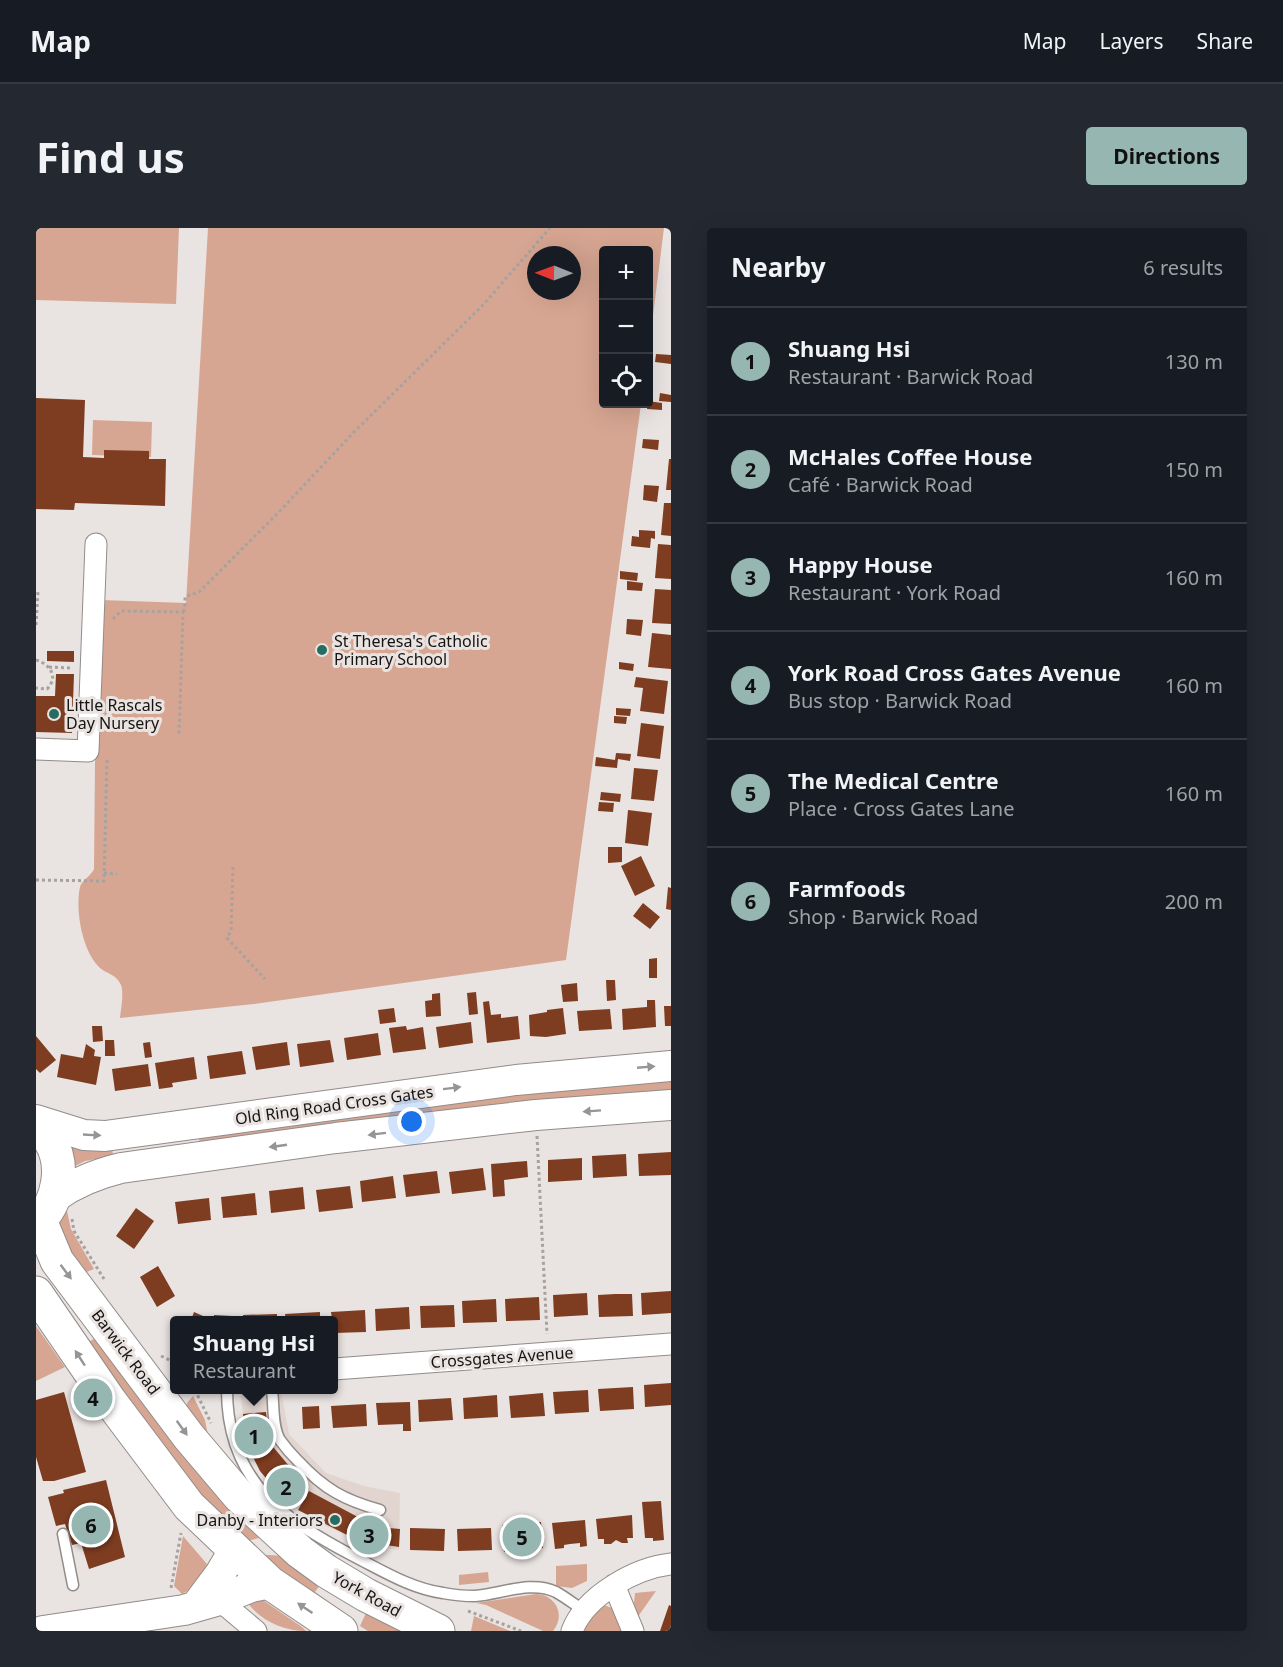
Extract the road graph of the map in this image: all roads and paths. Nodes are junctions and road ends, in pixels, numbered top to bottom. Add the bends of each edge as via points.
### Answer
1 (549, 228) edge
2 (96, 544) dead end
3 (38, 591) dead end
4 (183, 612) junction
5 (36, 625) edge
6 (93, 638) junction
7 (36, 660) edge
8 (37, 688) edge
9 (38, 696) dead end
10 (179, 735) dead end
11 (36, 749) edge
12 (88, 751) junction
13 (232, 867) dead end
14 (104, 873) junction
15 (117, 874) dead end
16 (36, 880) edge
17 (265, 979) dead end
18 (671, 1066) edge
19 (671, 1105) edge
20 (536, 1115) junction
21 (36, 1122) edge
22 (50, 1214) edge
23 (107, 1284) dead end
24 (36, 1293) edge
25 (671, 1344) edge
26 (548, 1353) junction
27 (159, 1355) dead end
28 (170, 1360) edge
29 (338, 1369) edge
30 (167, 1394) edge
31 (227, 1394) edge
32 (273, 1394) edge
33 (380, 1510) dead end
34 (182, 1528) dead end
35 (63, 1534) dead end
36 (234, 1551) junction
37 (300, 1552) junction
38 (671, 1564) edge
39 (270, 1583) junction
40 (73, 1585) dead end
41 (614, 1586) junction
42 (583, 1610) junction
43 (169, 1613) edge
44 (43, 1631) edge
45 (256, 1631) edge
46 (341, 1631) edge
47 (438, 1631) edge
48 (572, 1631) edge
49 (633, 1631) edge

1 - 4 path via 483,304 278,513 199,592 185,597
2 - 6 street
3 - 5 path
4 - 6 path via 121,611 105,627 104,638
4 - 10 path
6 - 12 street
7 - 8 path via 52,672 50,686
8 - 9 path
11 - 12 street
12 - 14 path via 108,751
13 - 17 path via 231,932 227,939
14 - 15 path
14 - 16 path via 104,881
21 -> 18 main road, Old Ring Road Cross Gates via 84,1136 105,1136 516,1080
19 -> 20 main road, Old Ring Road Cross Gates
20 -> 22 main road, Old Ring Road Cross Gates via 121,1168 73,1184
20 - 26 path
21 - 22 highway via 50,1139 57,1157 59,1177
22 - 23 path via 74,1231
22 -> 30 highway, Barwick Road via 57,1261
36 -> 24 highway via 189,1506
25 - 26 street, Crossgates Avenue
26 - 29 street, Crossgates Avenue
27 - 28 path
30 -> 37 highway, Barwick Road via 189,1437 239,1496
31 - 42 lane via 237,1453 255,1484 307,1532 423,1589 476,1596 532,1587 556,1592
32 - 33 lane via 279,1439 294,1457 331,1491
34 - 43 path
35 - 40 lane
36 - 37 highway via 264,1543
36 - 39 highway
36 - 43 main road via 220,1574
37 - 47 highway, York Road via 366,1595
38 - 41 street via 657,1566
39 - 43 main road
46 -> 39 highway
41 - 42 street
41 - 49 street
42 - 48 street
43 - 44 main road
43 - 45 street

